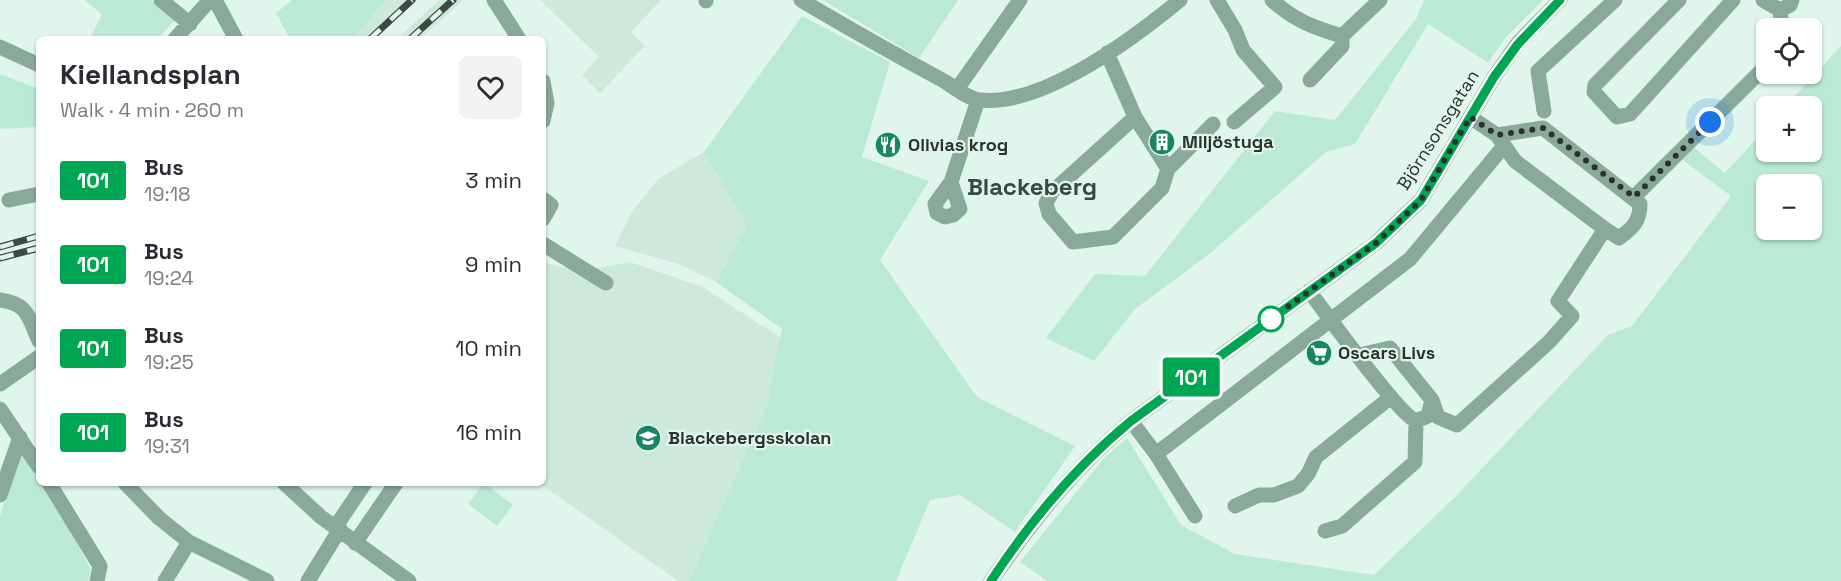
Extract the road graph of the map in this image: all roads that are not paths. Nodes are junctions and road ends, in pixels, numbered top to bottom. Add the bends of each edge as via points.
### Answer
1 (161, 0) edge
2 (210, 0) edge
3 (215, 0) edge
4 (494, 0) edge
5 (801, 0) edge
6 (1020, 0) edge
7 (1180, 0) edge
8 (1218, 0) edge
9 (1272, 0) edge
10 (1380, 0) edge
11 (1560, 0) edge
12 (1615, 0) edge
13 (1679, 0) edge
14 (1733, 0) edge
15 (1763, 0) edge
16 (1792, 0) edge
17 (1780, 10) junction
18 (1781, 18) edge
19 (190, 24) junction
20 (179, 36) edge
21 (234, 36) edge
22 (517, 36) edge
23 (1342, 36) junction
24 (0, 47) edge
25 (1107, 53) junction
26 (36, 64) edge
27 (1756, 76) edge
28 (1310, 80) dead end
29 (957, 89) junction
30 (978, 100) junction
31 (1544, 111) dead end
32 (1135, 117) junction
33 (1470, 117) junction
34 (1234, 122) dead end
35 (1213, 124) dead end
36 (1500, 140) junction
37 (1168, 169) junction
38 (951, 182) dead end
39 (36, 195) edge
40 (1634, 197) junction
41 (9, 200) dead end
42 (546, 201) edge
43 (546, 213) edge
44 (1605, 229) junction
45 (546, 246) edge
46 (606, 283) dead end
47 (1309, 291) junction
48 (0, 300) edge
49 (1332, 321) junction
50 (36, 335) edge
51 (1359, 356) junction
52 (36, 359) edge
53 (0, 384) edge
54 (1391, 397) junction
55 (1432, 400) junction
56 (0, 409) edge
57 (1131, 421) junction
58 (1416, 421) junction
59 (20, 437) junction
60 (1156, 454) junction
61 (36, 462) edge
62 (51, 486) edge
63 (128, 486) edge
64 (287, 486) edge
65 (363, 486) edge
66 (394, 486) edge
67 (0, 495) edge
68 (1235, 506) dead end
69 (1195, 516) dead end
70 (338, 527) junction
71 (1325, 531) dead end
72 (189, 542) junction
73 (355, 543) junction
74 (97, 581) edge
75 (165, 581) edge
76 (267, 581) edge
77 (308, 581) edge
78 (409, 581) edge
79 (991, 581) edge

1 - 19 street
2 - 19 street
3 - 21 street
4 - 22 street
5 - 29 street
6 - 29 street
7 - 25 street
8 - 34 street via 1243,50 1275,87
9 - 23 street via 1302,23
10 - 23 street
11 - 33 street, Björnsonsgatan via 1518,44
12 - 31 street via 1538,71
13 - 14 street via 1595,85 1594,92 1617,117 1630,114
15 - 17 street
16 - 17 street
17 - 18 street
19 - 20 street
23 - 28 street via 1342,46
24 - 26 street
25 - 30 street via 1057,83 1012,98
25 - 32 street
27 - 40 street
29 - 30 street
30 - 38 street
32 - 37 street
32 - 37 street via 1052,192 1046,203 1049,214 1073,242 1113,237 1162,188
33 - 36 street
33 - 47 street, Björnsonsgatan via 1421,200 1376,243
35 - 37 street
36 - 40 street via 1543,128
36 - 44 street via 1515,161
36 - 49 street via 1410,259
39 - 41 street
40 - 44 street via 1641,204 1632,229 1619,238
42 - 43 street via 551,204
44 - 55 street via 1558,301 1572,316 1550,342 1457,425 1438,417
45 - 46 street
47 - 49 street
47 - 57 street, Björnsonsgatan
48 - 50 street via 23,307
49 - 51 street
49 - 60 street
51 - 54 street
51 - 55 street via 1390,348
52 - 53 street
54 - 58 street via 1408,418
54 - 68 street via 1316,457 1298,486 1274,495 1259,495
55 - 58 street via 1428,416
56 - 59 street
57 - 60 street
57 - 79 street, Björnsonsgatan via 1057,491 1026,528
58 - 71 street via 1415,462 1342,526
59 - 61 street
59 - 67 street
60 - 69 street
62 - 74 street via 100,566
63 - 72 street
64 - 70 street
65 - 70 street
66 - 73 street
70 - 73 street
70 - 77 street
72 - 75 street
72 - 76 street
73 - 78 street

